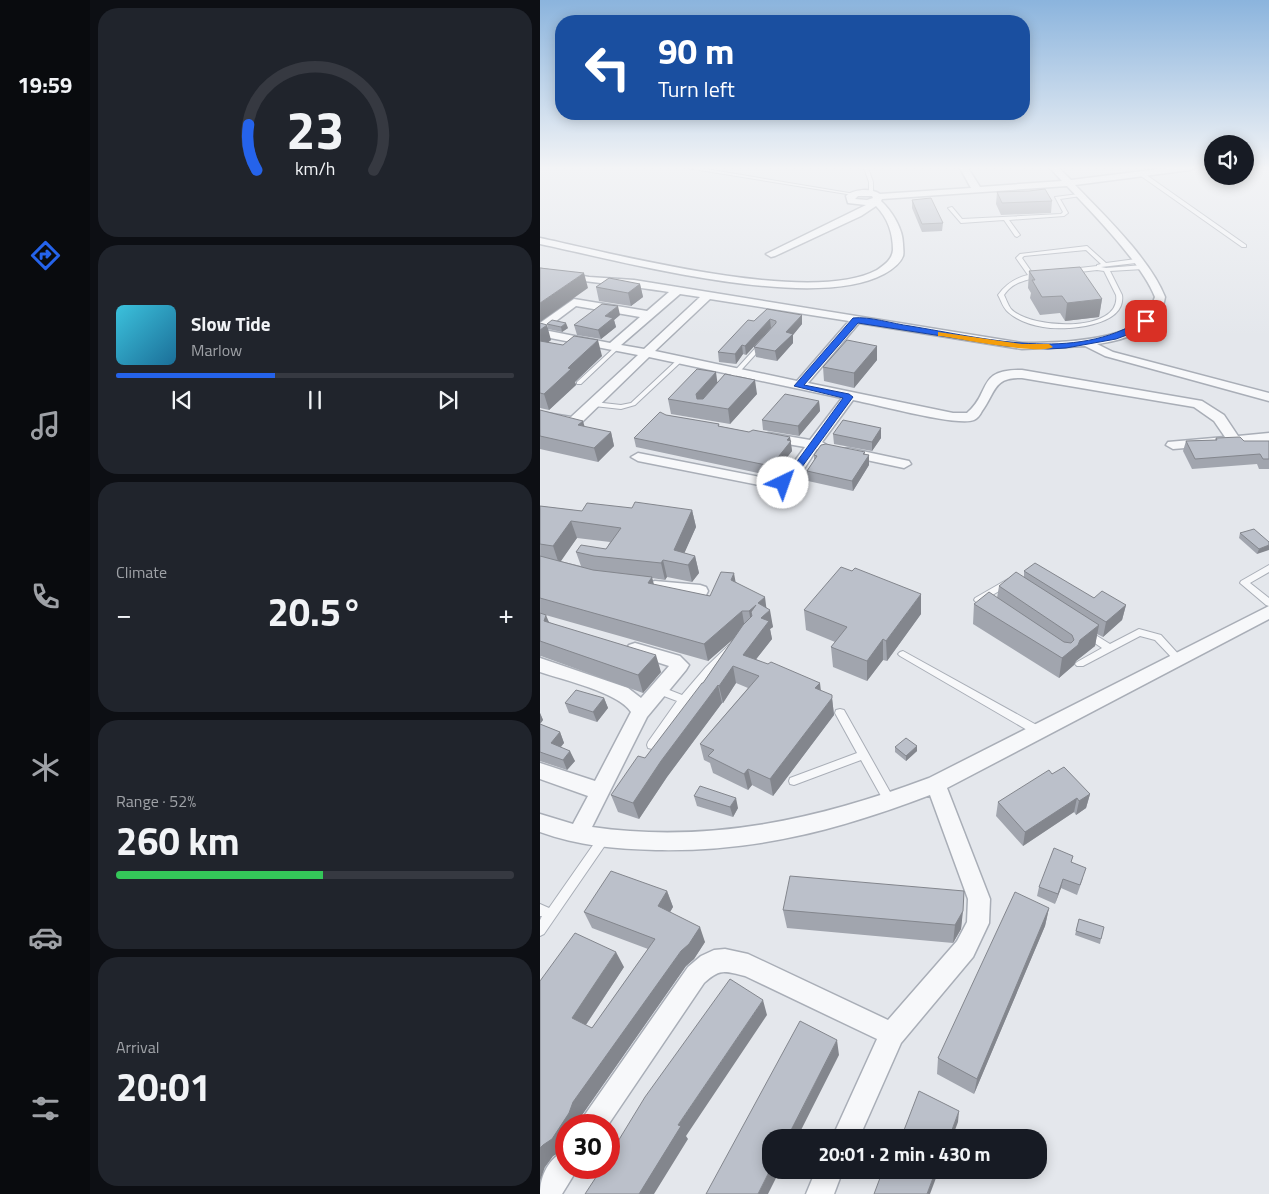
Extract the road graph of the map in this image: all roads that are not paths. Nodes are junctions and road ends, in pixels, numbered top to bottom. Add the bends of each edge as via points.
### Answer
1 (837, 224) edge
2 (892, 224) edge
3 (1009, 224) edge
4 (1103, 224) edge
5 (1212, 224) edge
6 (1017, 235) dead end
7 (540, 241) edge
8 (1244, 246) dead end
9 (771, 254) dead end
10 (1104, 264) junction
11 (1139, 264) junction
12 (1097, 268) junction
13 (1106, 270) junction
14 (1067, 271) edge
15 (540, 272) edge
16 (1047, 274) edge
17 (1032, 276) junction
18 (592, 289) dead end
19 (678, 290) junction
20 (708, 295) junction
21 (574, 302) junction
22 (650, 315) junction
23 (856, 320) junction
24 (540, 328) edge
25 (540, 333) edge
26 (767, 338) edge
27 (1113, 338) junction
28 (1088, 343) junction
29 (1022, 346) junction
30 (615, 347) junction
31 (647, 353) junction
32 (680, 360) junction
33 (1138, 361) junction
34 (736, 371) junction
35 (579, 383) dead end
36 (725, 384) edge
37 (799, 386) junction
38 (849, 397) junction
39 (1269, 398) edge
40 (594, 404) junction
41 (540, 416) edge
42 (756, 434) edge
43 (1269, 437) edge
44 (1234, 440) junction
45 (814, 445) junction
46 (1173, 445) dead end
47 (638, 457) dead end
48 (904, 464) dead end
49 (1269, 568) edge
50 (638, 585) edge
51 (1019, 588) edge
52 (700, 591) dead end
53 (1269, 603) edge
54 (994, 612) edge
55 (1269, 612) edge
56 (1076, 626) edge
57 (742, 638) edge
58 (620, 645) edge
59 (1109, 648) junction
60 (903, 654) dead end
61 (1178, 659) junction
62 (1080, 664) dead end
63 (544, 671) edge
64 (659, 690) junction
65 (684, 700) junction
66 (640, 712) junction
67 (840, 713) dead end
68 (1038, 731) junction
69 (652, 745) edge
70 (864, 755) junction
71 (540, 771) edge
72 (794, 782) dead end
73 (936, 784) junction
74 (598, 791) junction
75 (890, 802) junction
76 (540, 823) edge
77 (579, 834) junction
78 (604, 838) junction
79 (546, 912) edge
80 (540, 930) edge
81 (892, 1034) junction
82 (601, 1114) edge
83 (849, 1129) edge
84 (556, 1179) edge
85 (826, 1179) edge
86 (546, 1194) edge
87 (820, 1194) edge

1 - 9 street
2 - 7 street via 900,247 893,266 880,274 833,283 752,281
3 - 6 lane
4 - 11 street
5 - 8 lane
10 - 11 lane
10 - 12 lane
10 - 17 lane via 1087,248 1022,255 1019,258
11 - 13 lane
11 - 27 street via 1158,289 1160,297 1156,309 1146,321
12 - 13 lane
12 - 14 lane
13 - 17 lane via 1120,297 1119,307 1112,316 1073,326 1040,326 1012,315 1001,295 1005,288 1020,278
15 - 19 street
16 - 17 lane
18 - 21 street
19 - 20 street
19 - 22 street
20 - 23 street
20 - 31 street
21 - 22 street
21 - 24 street
22 - 30 street
23 - 29 street
23 - 37 street
25 - 30 street
26 - 34 lane
27 - 28 street
27 - 33 street via 1110,345 1116,352
28 - 29 street
28 - 33 street via 1109,354
29 - 33 street
30 - 31 street
30 - 35 lane
31 - 32 street
31 - 40 street
32 - 34 street
32 - 40 lane via 633,404 621,407
33 - 39 street
34 - 36 lane
34 - 37 street
37 - 38 street
38 - 44 street via 961,418 974,414 994,378 1022,374 1198,404 1219,418
38 - 45 street
40 - 41 street via 573,422
42 - 45 street
43 - 44 street
44 - 46 street
45 - 47 street via 788,480 774,484
45 - 48 street
49 - 53 lane via 1244,583
50 - 52 street
51 - 54 lane via 1007,582 978,600
55 - 61 street
56 - 59 lane
57 - 65 lane via 715,661
58 - 64 street via 680,665
59 - 61 lane via 1139,632 1149,633 1158,637
59 - 62 lane
60 - 68 lane
61 - 68 street
63 - 66 street via 622,693
64 - 65 lane
64 - 66 street
65 - 69 lane
66 - 74 street
67 - 70 lane
68 - 73 street
70 - 72 lane
70 - 75 lane
71 - 74 street
73 - 75 street
73 - 81 street via 979,899 978,923 965,948
74 - 77 street
75 - 78 street via 779,832 697,842
76 - 77 street
77 - 78 street
78 - 79 lane
79 - 80 lane
81 - 82 street via 748,965 724,959 710,961 696,975
81 - 83 street
84 - 86 street
85 - 87 street

